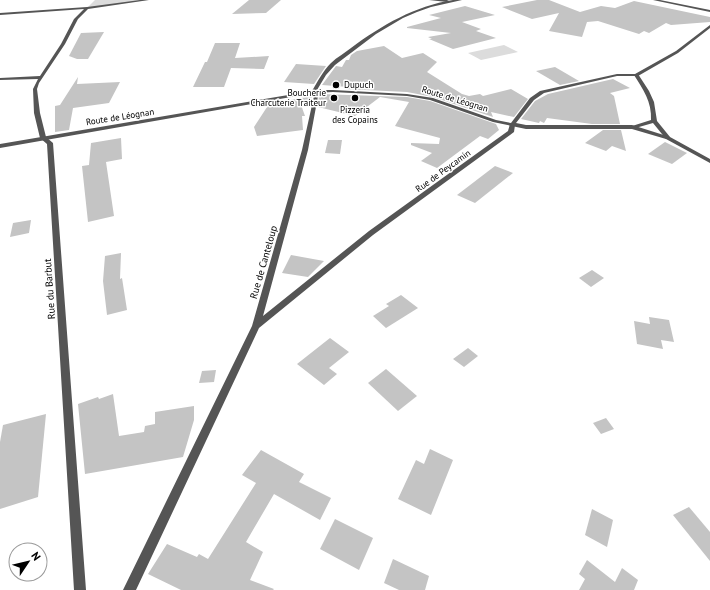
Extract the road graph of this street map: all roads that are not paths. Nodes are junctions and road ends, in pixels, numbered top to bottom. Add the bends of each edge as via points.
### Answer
1 (148, 0) edge
2 (431, 0) edge
3 (460, 0) edge
4 (655, 0) edge
5 (447, 1) junction
6 (87, 8) junction
7 (710, 12) edge
8 (0, 14) edge
9 (710, 26) edge
10 (636, 75) junction
11 (41, 77) junction
12 (0, 79) edge
13 (314, 92) junction
14 (654, 121) junction
15 (512, 125) junction
16 (632, 127) junction
17 (43, 138) junction
18 (668, 138) junction
19 (0, 146) edge
20 (710, 161) edge
21 (256, 326) junction
22 (80, 590) edge
23 (129, 590) edge

1 - 6 street
2 - 5 street
3 - 5 street, Rue de Canteloup
4 - 7 street
5 - 13 street, Rue de Canteloup via 398,19 373,33 330,66
6 - 8 street
6 - 11 street, Rue du Barbut via 76,19
9 - 10 street via 677,52
10 - 14 street via 652,100 655,110
10 - 15 street via 617,75 542,92 532,99
11 - 12 street
11 - 17 street, Rue du Barbut via 35,89
13 - 15 street, Route de Léognan via 341,91 431,99
13 - 17 street, Route de Léognan
13 - 21 street, Rue de Canteloup via 316,96 305,150
14 - 16 street
14 - 18 street
15 - 16 street
15 - 21 street, Rue de Peycamin via 511,132 371,233
16 - 18 street
17 - 19 street, Route de Léognan
17 - 22 street, Rue du Barbut via 50,143
18 - 20 street
21 - 23 street, Rue de Canteloup

